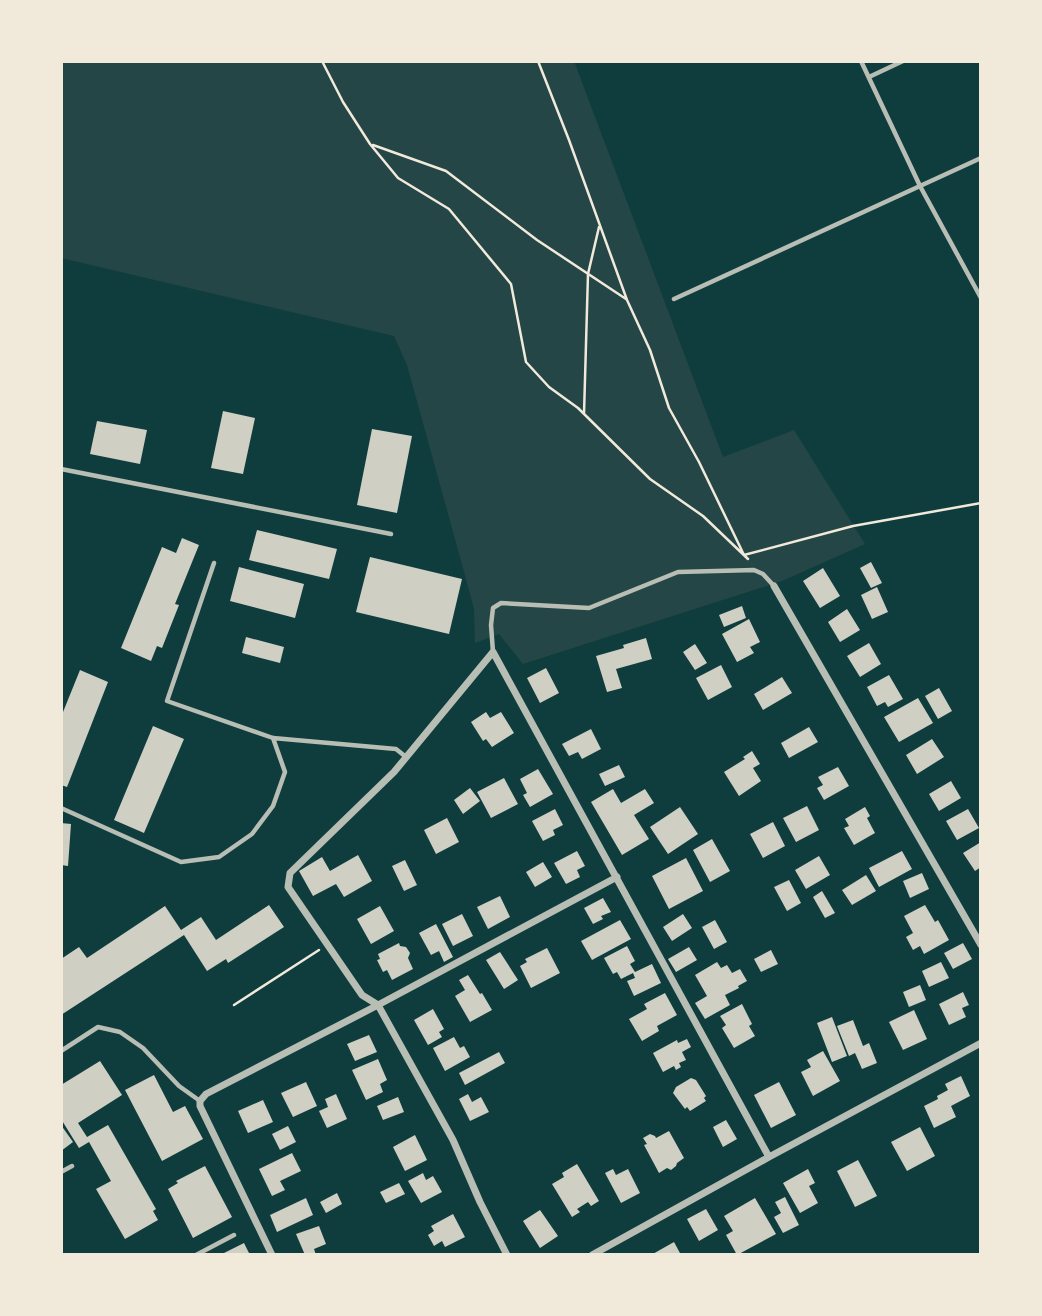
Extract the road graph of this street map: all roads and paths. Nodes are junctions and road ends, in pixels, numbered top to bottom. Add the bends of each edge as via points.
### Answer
1 (322, 61) edge
2 (538, 61) edge
3 (861, 61) edge
4 (903, 61) edge
5 (869, 77) junction
6 (370, 144) junction
7 (981, 158) edge
8 (920, 186) junction
9 (600, 226) junction
10 (588, 274) junction
11 (981, 298) edge
12 (674, 299) dead end
13 (627, 300) junction
14 (584, 414) junction
15 (61, 469) edge
16 (981, 503) edge
17 (391, 534) dead end
18 (744, 555) junction
19 (214, 562) dead end
20 (763, 573) junction
21 (774, 586) joint
22 (493, 652) junction
23 (273, 738) junction
24 (406, 758) junction
25 (61, 808) edge
26 (617, 877) junction
27 (981, 944) edge
28 (328, 945) junction
29 (234, 1005) dead end
30 (378, 1006) junction
31 (981, 1043) edge
32 (61, 1051) edge
33 (200, 1101) junction
34 (769, 1157) junction
35 (72, 1166) dead end
36 (61, 1172) edge
37 (234, 1235) dead end
38 (196, 1255) edge
39 (272, 1255) edge
40 (507, 1255) edge
41 (592, 1255) edge

1 - 6 path
2 - 9 path
3 - 5 lane
4 - 5 lane
5 - 8 lane
6 - 10 path via 446,171
6 - 14 path via 398,178 449,209 511,284 526,362
7 - 8 lane
8 - 11 lane
8 - 12 lane
9 - 10 path
9 - 13 path
10 - 13 path
10 - 14 path
13 - 18 path via 650,349 669,408
14 - 18 path via 650,479 703,516
15 - 17 lane
16 - 18 path via 853,526
18 - 20 path
19 - 23 lane via 167,701
20 - 21 lane
20 - 22 lane via 677,572 589,608 501,603 493,608
21 - 27 street
22 - 24 street
22 - 26 street
23 - 24 lane via 396,749
23 - 25 lane via 285,772 273,806 252,834 219,857 181,862
24 - 28 street via 290,873 288,887
26 - 30 street
26 - 34 street
28 - 29 path
28 - 30 street via 362,995
30 - 33 street
30 - 40 street via 453,1140
31 - 34 street
32 - 33 lane via 98,1027 120,1032
33 - 39 street
34 - 41 street
35 - 36 lane
37 - 38 lane

